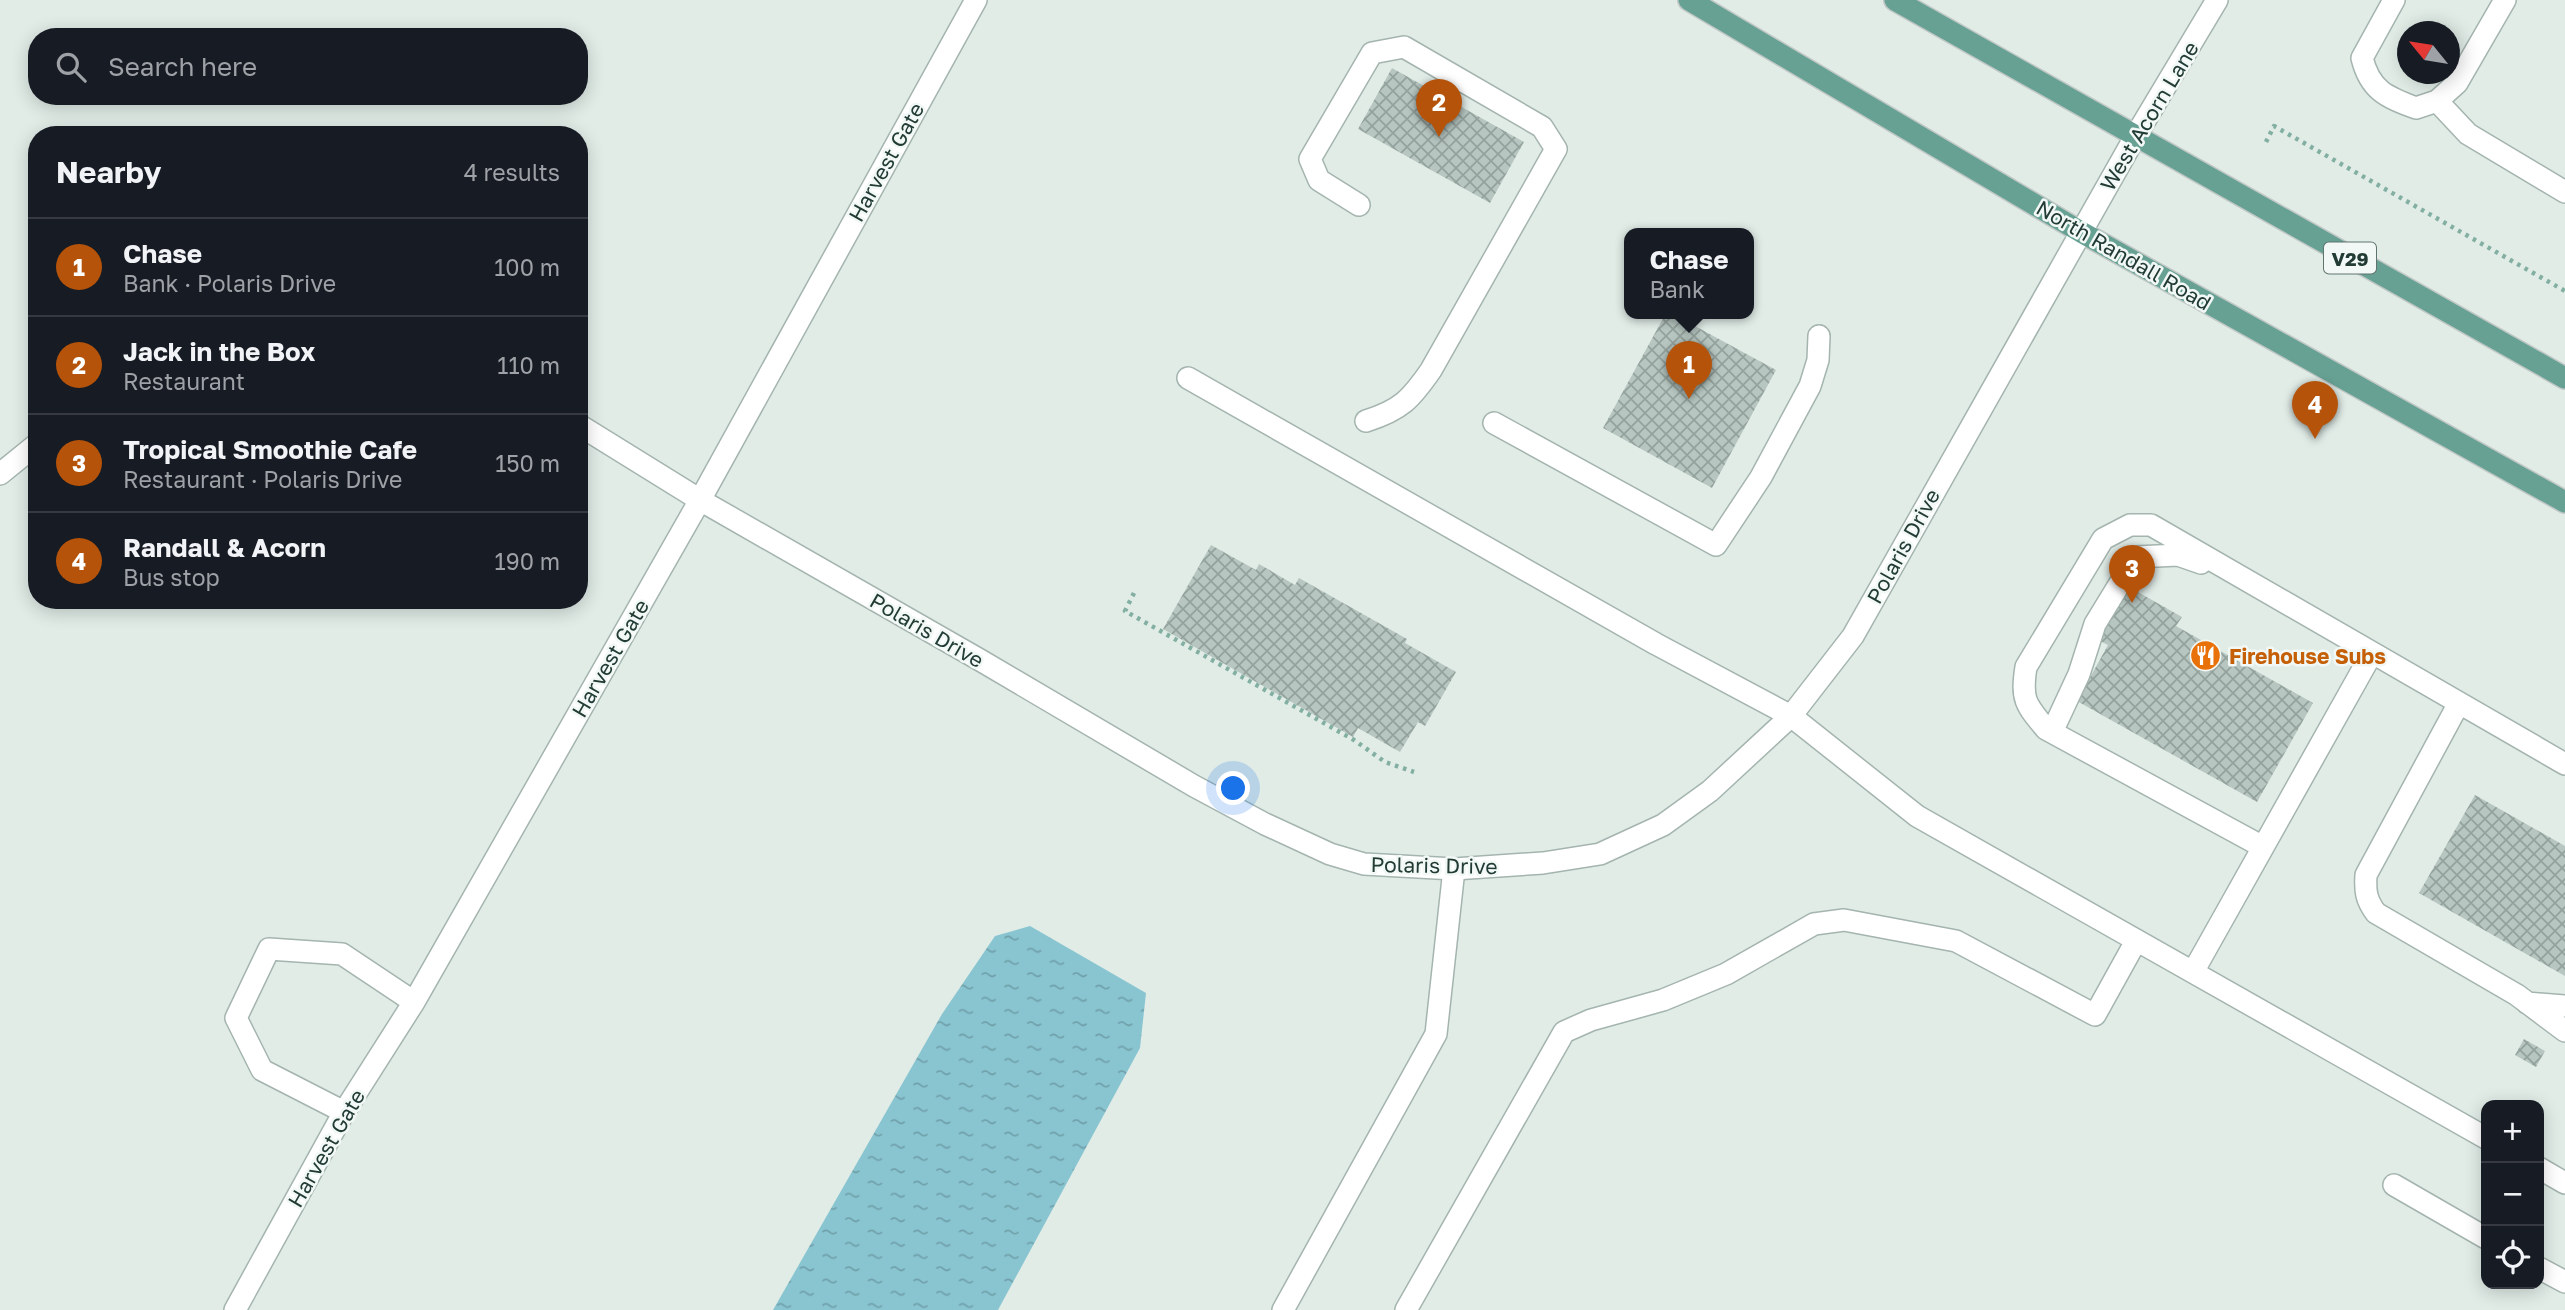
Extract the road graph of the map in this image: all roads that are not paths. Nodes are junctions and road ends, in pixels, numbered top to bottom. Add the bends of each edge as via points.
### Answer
1 (976, 0) edge
2 (1689, 0) edge
3 (1895, 0) edge
4 (2217, 0) edge
5 (2394, 0) edge
6 (2505, 0) edge
7 (2437, 100) junction
8 (2134, 136) junction
9 (2565, 192) edge
10 (1359, 205) dead end
11 (2081, 232) junction
12 (1819, 336) dead end
13 (1188, 378) dead end
14 (2565, 378) edge
15 (1366, 421) dead end
16 (1494, 423) dead end
17 (588, 431) edge
18 (28, 451) edge
19 (0, 474) edge
20 (700, 500) junction
21 (2565, 502) edge
22 (2240, 576) junction
23 (2372, 653) junction
24 (2459, 703) junction
25 (1791, 716) junction
26 (2052, 732) junction
27 (2565, 764) edge
28 (2263, 847) junction
29 (1454, 869) junction
30 (2136, 941) junction
31 (2193, 972) junction
32 (414, 1002) junction
33 (2527, 1003) junction
34 (2565, 1006) edge
35 (2565, 1031) edge
36 (344, 1112) junction
37 (2481, 1135) edge
38 (2394, 1185) dead end
39 (2481, 1235) edge
40 (2544, 1271) edge
41 (2565, 1282) edge
42 (235, 1310) edge
43 (1283, 1310) edge
44 (1406, 1310) edge

1 - 20 street, Harvest Gate
2 - 11 main road, North Randall Road
3 - 8 main road, V29
4 - 8 street, West Acorn Lane
5 - 7 street via 2362,58 2367,76 2384,94 2416,108
6 - 7 street via 2457,83
7 - 9 street via 2468,134
8 - 11 street, West Acorn Lane
8 - 14 main road, V29
10 - 15 street via 1319,180 1310,159 1372,53 1404,47 1542,127 1556,149 1411,399
11 - 21 main road, North Randall Road
11 - 25 street, Polaris Drive via 1853,636
12 - 16 street via 1810,386 1761,477 1716,545
13 - 25 street
17 - 20 street, Polaris Drive
18 - 19 street
20 - 29 street, Polaris Drive via 1265,824 1364,864
20 - 32 street, Harvest Gate
22 - 23 street
22 - 26 street via 2178,555 2136,557 2095,624 2079,674
22 - 26 street via 2151,525 2130,526 2103,539 2026,667 2023,690 2031,711
23 - 24 street
23 - 28 street
24 - 27 street
24 - 33 street via 2366,875 2367,902 2376,913
25 - 29 street, Polaris Drive via 1710,791 1663,825 1600,854
25 - 30 street via 1917,816
26 - 28 street
28 - 31 street
29 - 43 street via 1436,1034
30 - 31 street
30 - 44 street via 2095,1015 1956,941 1844,920 1814,924 1727,974 1564,1032
31 - 37 street
32 - 36 street, Harvest Gate
32 - 36 street via 342,954 269,949 236,1018 262,1070
33 - 34 street
33 - 35 street
36 - 42 street, Harvest Gate
38 - 39 street
40 - 41 street

